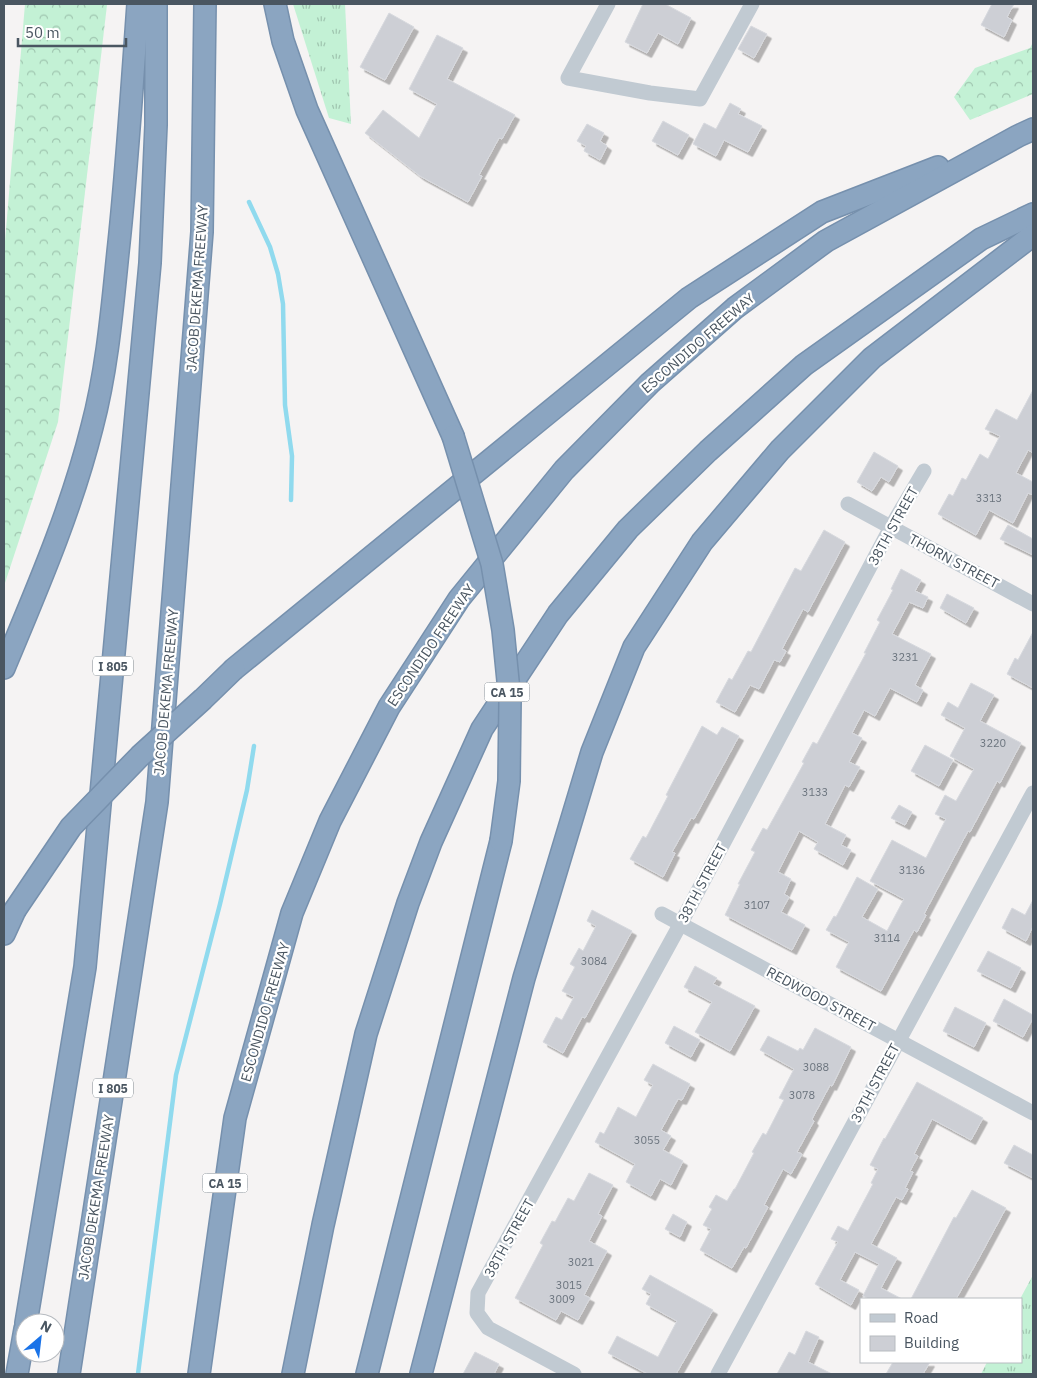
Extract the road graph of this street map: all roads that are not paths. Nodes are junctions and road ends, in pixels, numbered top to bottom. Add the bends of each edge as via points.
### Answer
1 (138, 4) edge
2 (156, 4) edge
3 (205, 4) edge
4 (275, 4) edge
5 (608, 4) edge
6 (752, 4) edge
7 (1026, 133) edge
8 (1033, 214) edge
9 (1033, 235) edge
10 (924, 471) dead end
11 (848, 504) dead end
12 (891, 527) junction
13 (1033, 604) edge
14 (4, 668) edge
15 (1033, 793) edge
16 (662, 914) dead end
17 (681, 923) junction
18 (4, 934) edge
19 (898, 1040) junction
20 (1033, 1113) edge
21 (28, 1313) edge
22 (69, 1374) edge
23 (198, 1374) edge
24 (293, 1374) edge
25 (366, 1374) edge
26 (421, 1374) edge
27 (571, 1374) edge
28 (718, 1374) edge

1 - 14 highway via 110,339 94,417 72,497
2 - 21 highway, I 805 via 156,125 150,263 86,957
3 - 22 highway, JACOB DEKEMA FREEWAY / I 805 via 202,232 157,802
4 - 25 highway, bridge via 283,41 307,110 453,436 492,564 510,701 509,781 501,841
5 - 6 street via 568,78 700,99
7 - 18 highway, bridge via 822,212 690,298 234,669 140,756 71,827 15,910
7 - 23 highway, ESCONDIDO FREEWAY / CA 15 via 826,241 735,308 650,383 564,470 459,599 385,716 330,821 292,913 235,1118
8 - 24 highway, CA 15 via 981,240 804,365 708,451 628,529 564,607 482,729 431,842 366,1034
9 - 26 highway via 872,358 780,450 702,542 634,647 592,752 524,978
10 - 12 street, 38TH STREET
11 - 12 street, THORN STREET
12 - 13 street, THORN STREET
12 - 17 street, 38TH STREET
15 - 19 street, 39TH STREET
16 - 17 street, REDWOOD STREET
17 - 19 street, REDWOOD STREET
17 - 27 street, 38TH STREET via 478,1294 477,1312 488,1328
19 - 20 street, REDWOOD STREET
19 - 28 street, 39TH STREET

